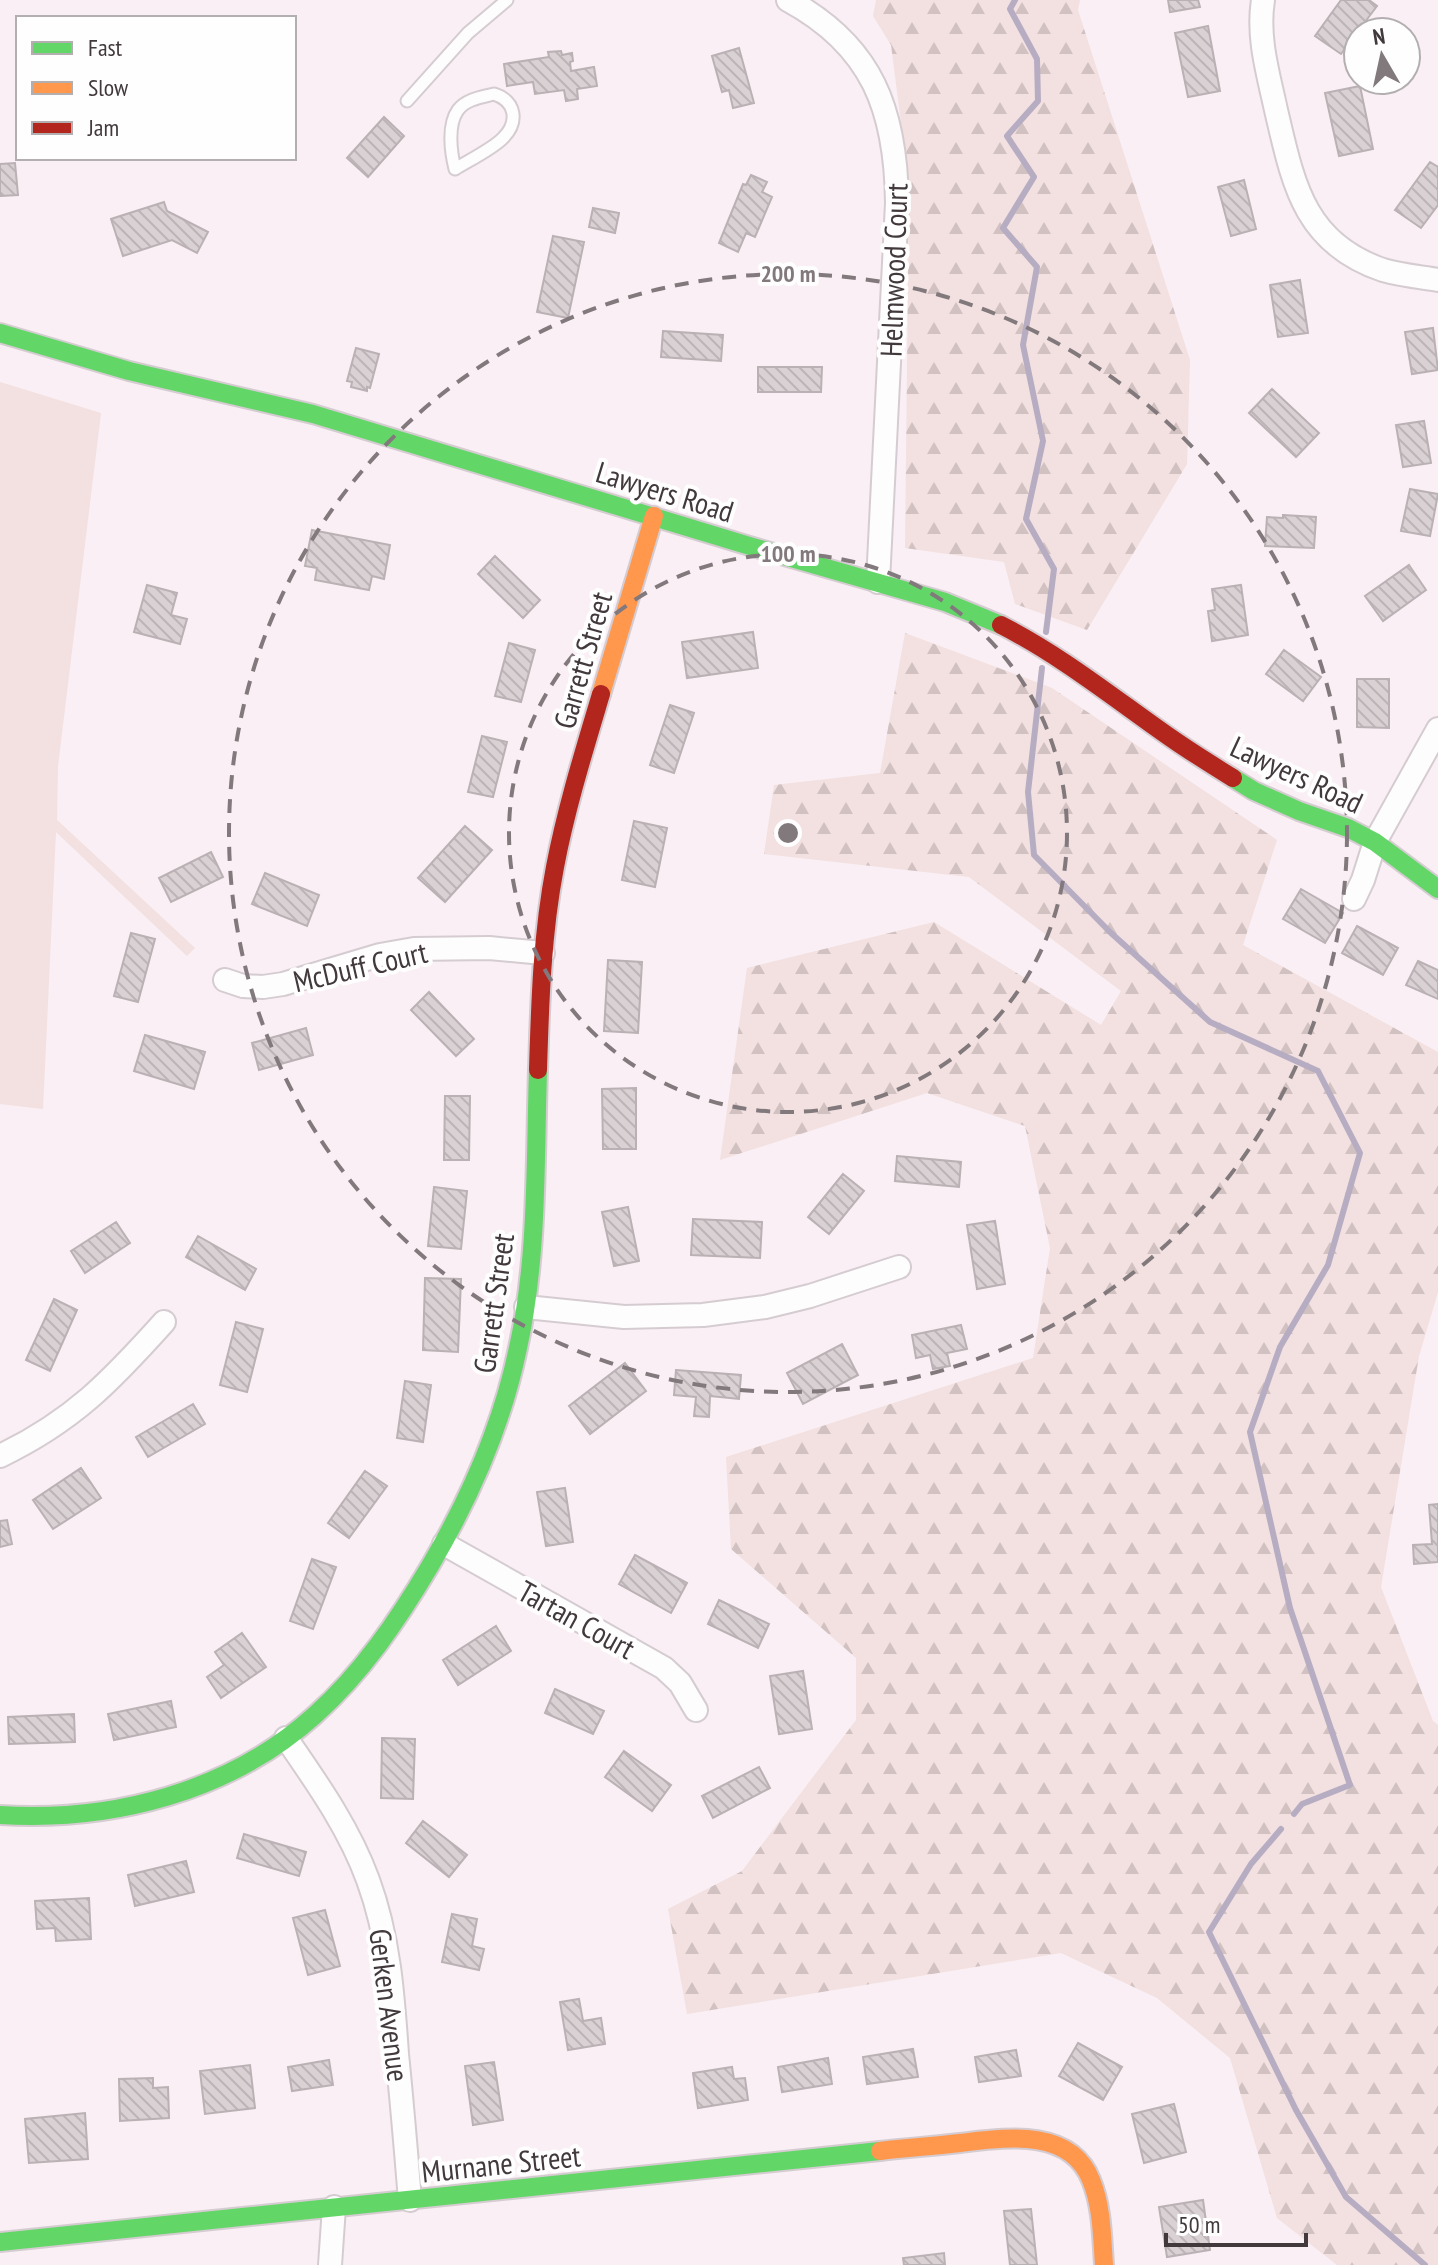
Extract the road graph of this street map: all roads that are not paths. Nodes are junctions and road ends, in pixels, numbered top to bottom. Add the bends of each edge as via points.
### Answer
1 (507, 0) edge
2 (788, 0) edge
3 (1263, 0) edge
4 (407, 101) dead end
5 (455, 169) joint
6 (1438, 280) edge
7 (0, 333) edge
8 (654, 516) junction
9 (878, 582) junction
10 (1438, 729) edge
11 (1375, 842) junction
12 (1438, 889) edge
13 (1354, 899) dead end
14 (543, 953) junction
15 (225, 980) dead end
16 (899, 1267) dead end
17 (526, 1307) junction
18 (164, 1322) dead end
19 (0, 1456) edge
20 (444, 1544) junction
21 (696, 1710) dead end
22 (286, 1738) junction
23 (0, 1815) edge
24 (410, 2200) junction
25 (334, 2207) junction
26 (0, 2242) edge
27 (330, 2265) edge
28 (1104, 2265) edge

1 - 4 lane via 468,33
2 - 9 street, Helmwood Court via 827,26 869,73 882,99 897,165
3 - 6 street via 1263,55 1303,204 1317,225 1357,259
5 - 5 lane via 451,152 458,110 472,99 504,97 514,118 504,138
7 - 8 street, Lawyers Road via 129,371 313,414
8 - 9 street, Lawyers Road
8 - 14 street, Garrett Street via 564,827
9 - 11 street, Lawyers Road via 945,602 1024,637 1254,791
10 - 11 street
11 - 12 street, Lawyers Road
11 - 13 street
14 - 15 street, McDuff Court via 414,949 283,984 243,986
14 - 17 street, Garrett Street
16 - 17 street via 810,1296 703,1315 624,1317
17 - 20 street, Garrett Street via 489,1450
18 - 19 street via 93,1397 60,1423
20 - 21 street, Tartan Court via 664,1668
20 - 22 street, Garrett Street via 378,1644 338,1692
22 - 23 street, Garrett Street via 208,1782 128,1808 88,1815
22 - 24 street, Gerken Avenue via 352,1842 383,1931
24 - 25 street, Murnane Street
24 - 28 street, Murnane Street via 1037,2139 1072,2153 1092,2177
25 - 26 street, Murnane Street
25 - 27 street

